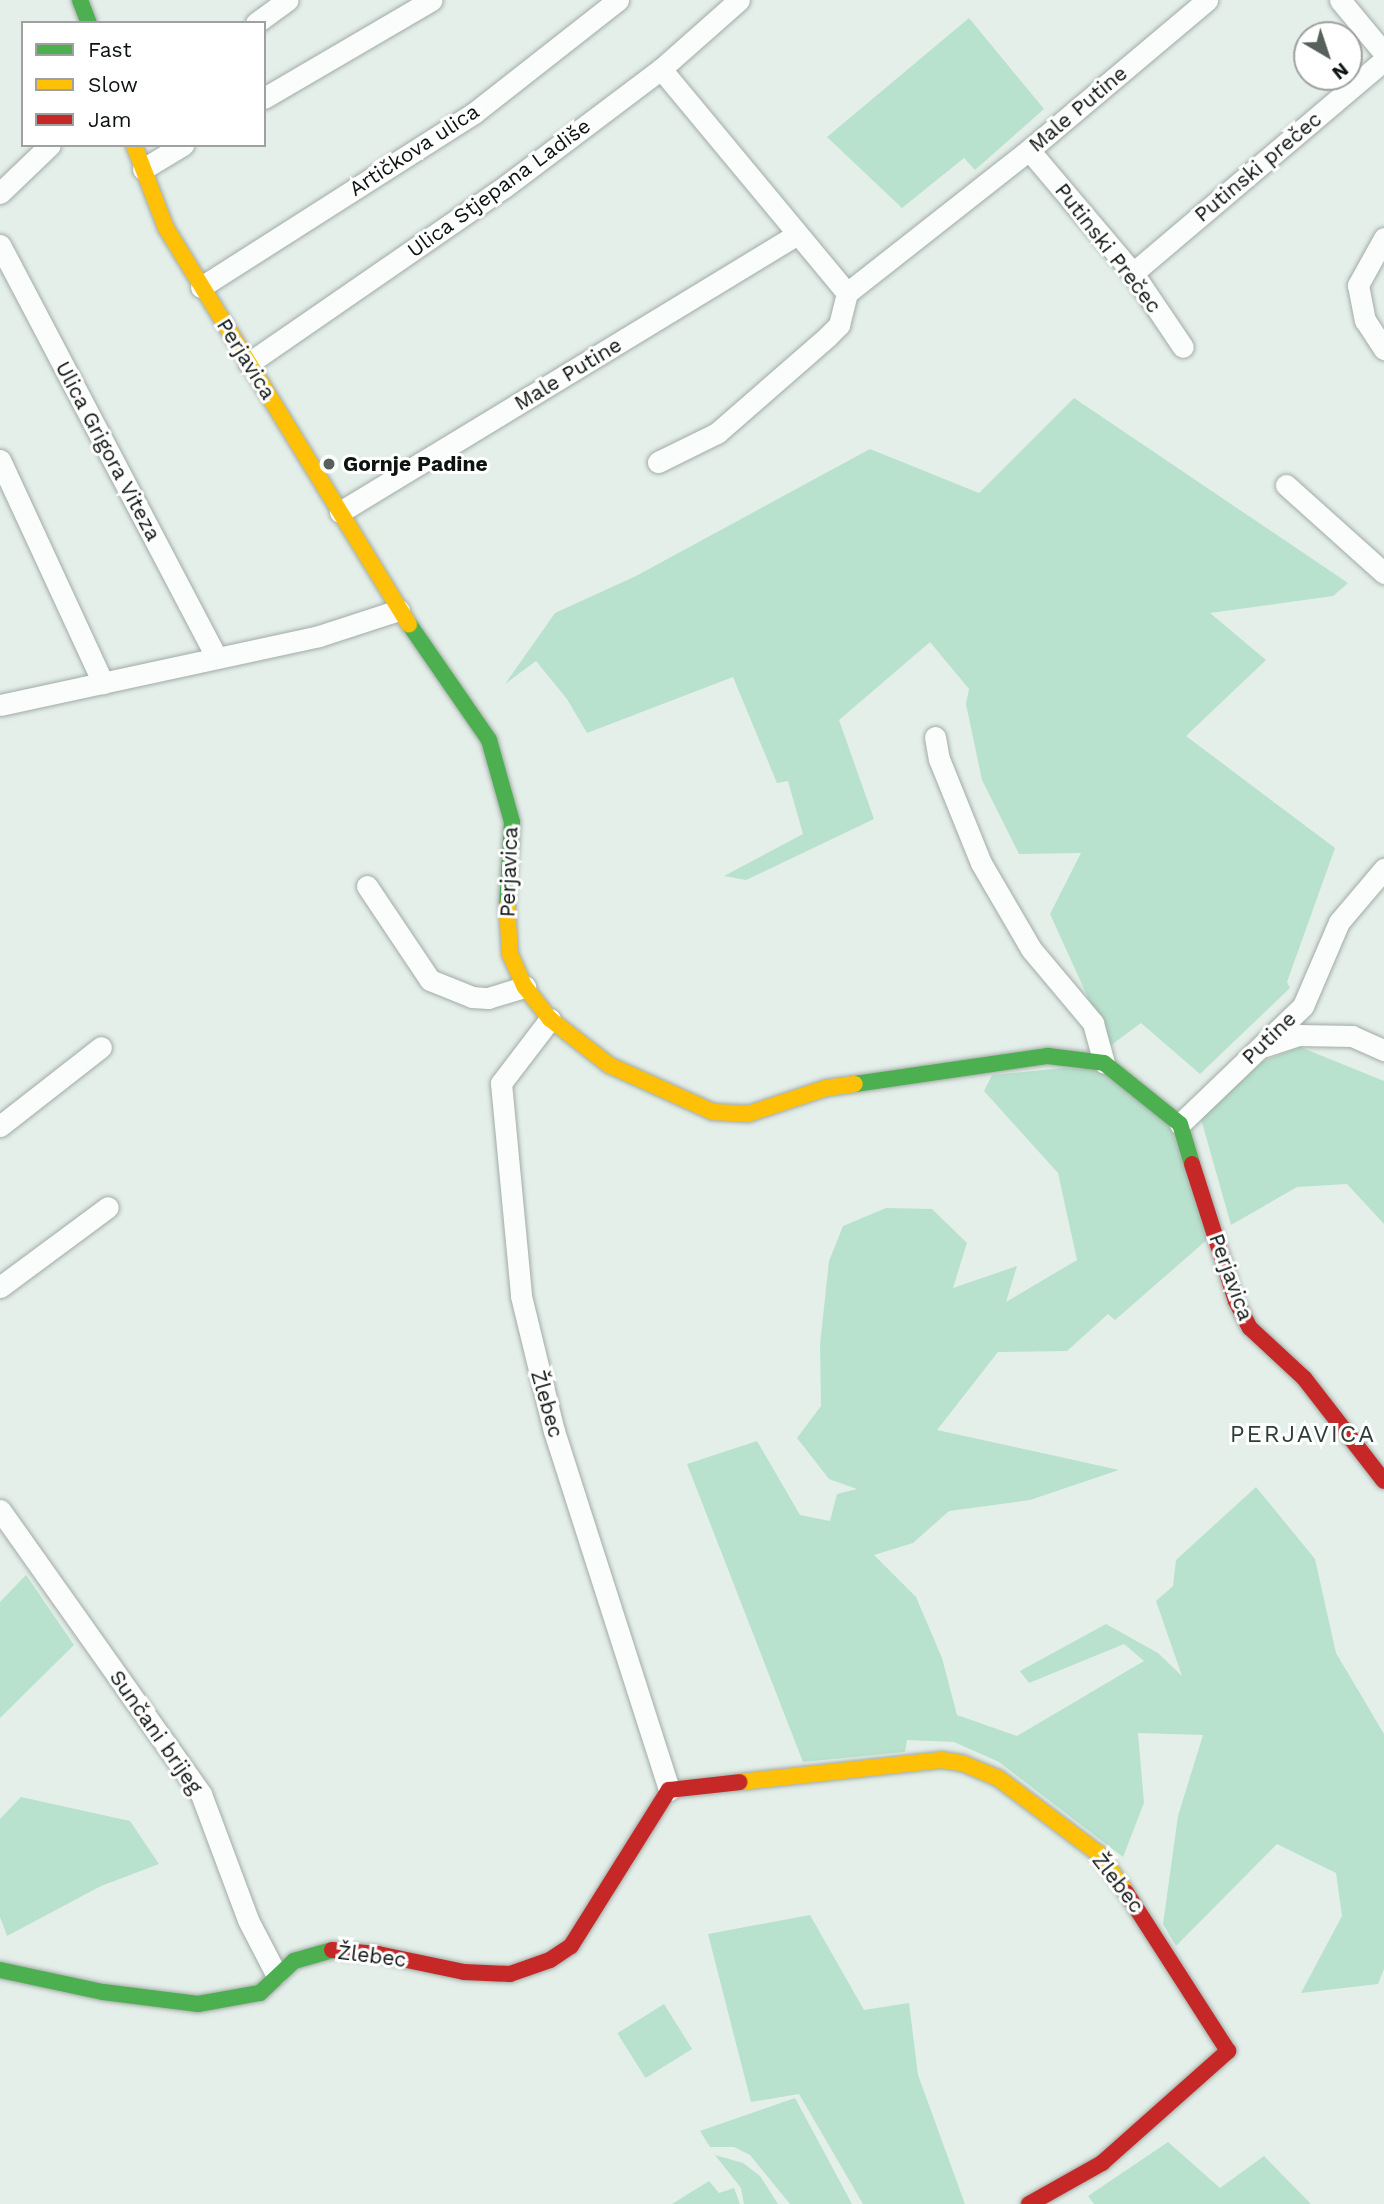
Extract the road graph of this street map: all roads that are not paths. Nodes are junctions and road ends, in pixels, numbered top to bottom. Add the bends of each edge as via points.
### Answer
1 (80, 0) edge
2 (288, 0) edge
3 (432, 0) edge
4 (618, 0) edge
5 (739, 0) edge
6 (1207, 0) edge
7 (1340, 0) edge
8 (88, 21) edge
9 (259, 21) edge
10 (1384, 53) edge
11 (1384, 61) edge
12 (661, 69) junction
13 (266, 97) edge
14 (48, 147) edge
15 (135, 147) edge
16 (180, 147) edge
17 (1029, 150) junction
18 (143, 169) junction
19 (0, 193) edge
20 (796, 234) junction
21 (1384, 238) edge
22 (0, 245) edge
23 (1133, 274) junction
24 (201, 287) junction
25 (847, 293) junction
26 (1183, 347) dead end
27 (1384, 349) edge
28 (249, 363) junction
29 (0, 460) edge
30 (658, 463) dead end
31 (1286, 485) dead end
32 (340, 512) junction
33 (1384, 573) edge
34 (399, 610) junction
35 (216, 656) junction
36 (103, 683) junction
37 (0, 705) edge
38 (935, 737) dead end
39 (1384, 869) edge
40 (367, 886) dead end
41 (525, 987) junction
42 (550, 1018) junction
43 (101, 1047) dead end
44 (1258, 1048) junction
45 (1384, 1050) edge
46 (1104, 1063) junction
47 (1180, 1124) junction
48 (0, 1126) edge
49 (108, 1207) dead end
50 (0, 1287) edge
51 (1384, 1481) edge
52 (0, 1510) edge
53 (669, 1790) junction
54 (0, 1970) edge
55 (276, 1974) junction
56 (1029, 2204) edge

1 - 8 street
2 - 9 street
3 - 13 street
4 - 24 street, Artičkova ulica via 474,113
5 - 12 street, Ulica Stjepana Ladiše
6 - 17 street, Male Putine
7 - 10 street
11 - 23 street, Putinski prečec
12 - 20 street
12 - 28 street, Ulica Stjepana Ladiše via 503,188
14 - 19 street
15 - 18 street, Perjavica
16 - 18 street
17 - 23 street, Putinski Prečec
17 - 25 street, Male Putine
18 - 24 street, Perjavica via 166,228
20 - 25 street
20 - 32 street, Male Putine
21 - 27 street via 1358,285 1365,320
22 - 35 street, Ulica Grigora Viteza
23 - 26 street, Putinski Prečec
24 - 28 street, Perjavica
25 - 30 street via 839,325 828,336 717,433
28 - 32 street, Perjavica
29 - 36 street
31 - 33 street
32 - 34 street, Perjavica
34 - 35 street via 319,636
34 - 41 street, Perjavica via 495,755 512,822 506,932
35 - 36 street
36 - 37 street
38 - 46 street via 939,759 981,863 1031,949 1093,1023
39 - 44 street, Putine via 1339,922 1303,1006
40 - 41 street via 430,980 472,997 488,998
41 - 42 street, Perjavica
42 - 46 street, Perjavica via 609,1065 713,1112 748,1114 826,1088 1048,1056
42 - 53 street, Žlebec via 501,1083 521,1296 554,1431
43 - 48 street
44 - 45 street via 1299,1035 1352,1036
44 - 47 street, Putine
46 - 47 street
47 - 51 street, Perjavica via 1236,1301 1250,1328 1304,1378
49 - 50 street
52 - 55 street, Sunčani brijeg via 201,1794 248,1920
53 - 55 street, Žlebec via 610,1877 580,1934 550,1960 496,1974 326,1950
53 - 56 street, Žlebec via 942,1760 962,1763 998,1778 1098,1853 1114,1871 1227,2051 1102,2163
54 - 55 street, Žlebec via 103,1992 198,2004 260,1993

